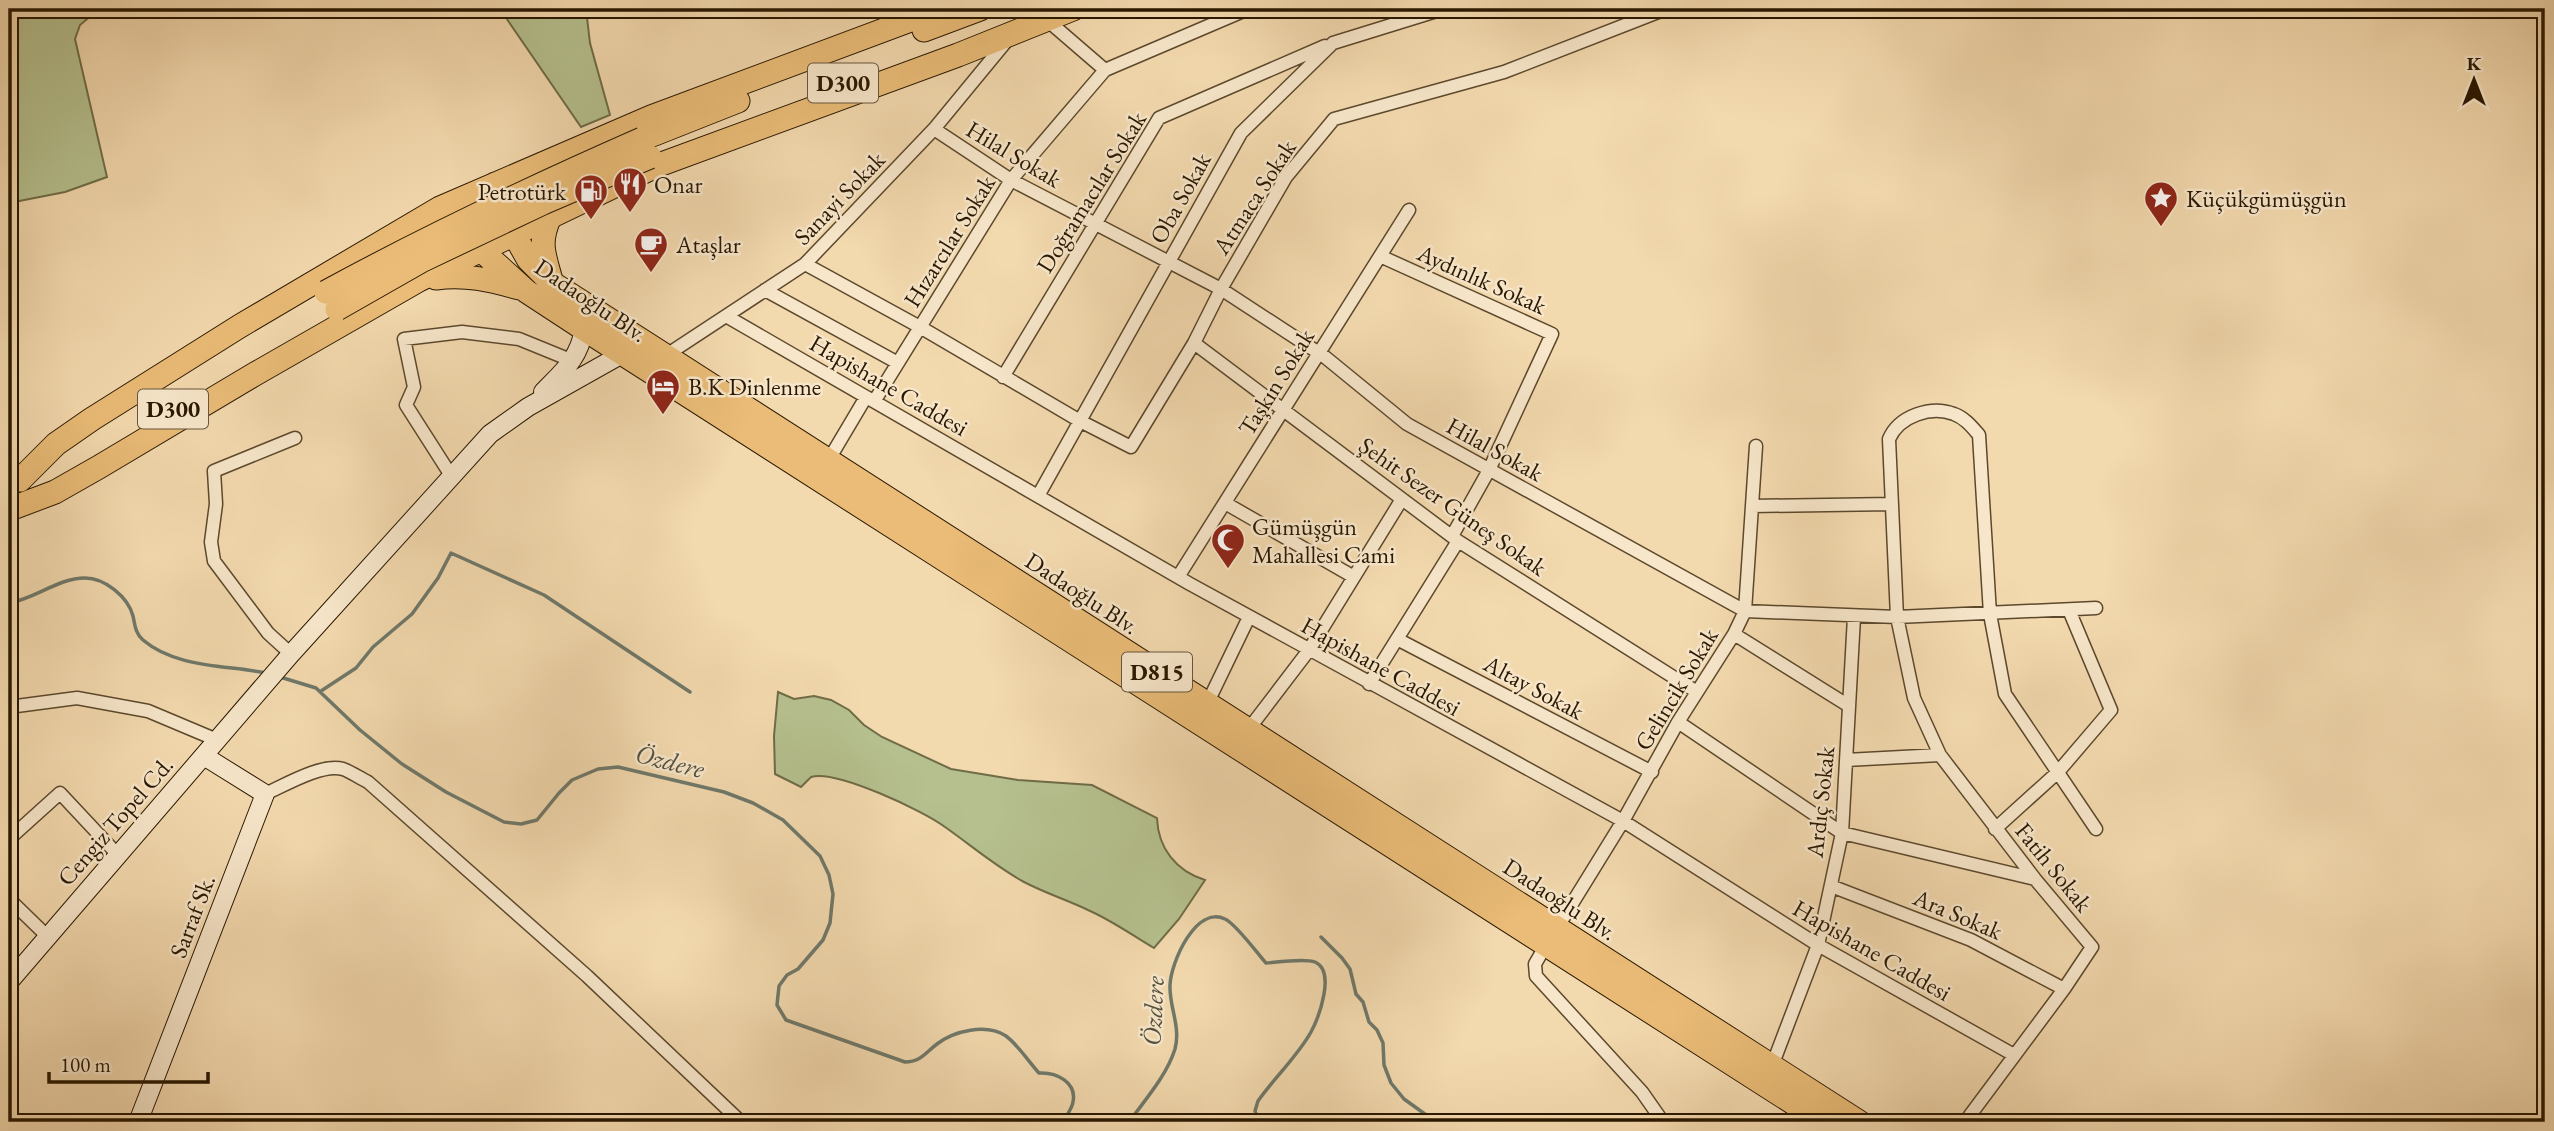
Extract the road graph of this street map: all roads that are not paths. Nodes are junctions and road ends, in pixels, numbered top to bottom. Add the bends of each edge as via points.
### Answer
1 (940, 9) edge
2 (980, 9) edge
3 (1073, 9) edge
4 (1248, 9) edge
5 (1443, 9) edge
6 (1667, 9) edge
7 (1041, 14) edge
8 (1013, 33) junction
9 (1333, 43) junction
10 (1105, 70) junction
11 (934, 129) junction
12 (646, 148) junction
13 (1010, 180) junction
14 (495, 184) junction
15 (440, 208) junction
16 (1409, 210) dead end
17 (550, 217) junction
18 (1094, 223) junction
19 (514, 234) junction
20 (481, 250) junction
21 (1380, 256) junction
22 (1169, 262) junction
23 (805, 264) junction
24 (419, 280) junction
25 (552, 284) junction
26 (1221, 289) junction
27 (765, 290) junction
28 (526, 291) junction
29 (332, 300) junction
30 (726, 316) junction
31 (920, 327) junction
32 (584, 329) junction
33 (1194, 343) junction
34 (1319, 353) junction
35 (624, 354) junction
36 (664, 356) junction
37 (573, 361) junction
38 (898, 363) junction
39 (1003, 377) junction
40 (870, 398) junction
41 (528, 407) junction
42 (1284, 409) junction
43 (1080, 421) junction
44 (295, 438) dead end
45 (1756, 446) dead end
46 (828, 461) junction
47 (1489, 470) junction
48 (452, 477) junction
49 (12, 496) edge
50 (1038, 496) junction
51 (1402, 499) junction
52 (1225, 503) junction
53 (1892, 504) junction
54 (1752, 506) junction
55 (1455, 539) junction
56 (1354, 577) junction
57 (1178, 578) junction
58 (2096, 608) dead end
59 (2069, 610) junction
60 (1745, 611) junction
61 (1990, 614) junction
62 (1249, 617) junction
63 (1854, 617) junction
64 (1897, 617) junction
65 (1734, 634) junction
66 (1397, 639) junction
67 (1309, 650) junction
68 (287, 659) junction
69 (1369, 684) junction
70 (1697, 691) junction
71 (1207, 704) junction
72 (9, 706) edge
73 (1849, 706) junction
74 (1678, 722) junction
75 (1248, 730) junction
76 (217, 740) junction
77 (1940, 755) junction
78 (204, 756) junction
79 (1846, 760) junction
80 (1651, 772) junction
81 (2058, 772) junction
82 (265, 794) junction
83 (1623, 821) junction
84 (1995, 829) junction
85 (2096, 829) dead end
86 (1842, 833) junction
87 (9, 839) edge
88 (118, 855) junction
89 (2035, 879) junction
90 (1831, 886) junction
91 (9, 899) edge
92 (48, 937) junction
93 (1551, 937) junction
94 (1818, 945) junction
95 (9, 982) edge
96 (2064, 989) junction
97 (2014, 1055) junction
98 (1772, 1066) junction
99 (138, 1122) edge
100 (741, 1122) edge
101 (1663, 1122) edge
102 (1821, 1122) edge
103 (1859, 1122) edge
104 (1965, 1122) edge

1 - 14 highway via 651,117
2 - 12 highway, D300 via 799,76
3 - 7 highway
4 - 10 street, Hızarcılar Sokak
5 - 9 street, Oba Sokak
6 - 26 street, Atmaca Sokak via 1504,72 1334,119 1286,177
7 - 8 highway
7 - 10 street
7 - 12 highway, D300
8 - 11 street, Sanayi Sokak
8 - 17 highway via 656,166
9 - 18 street, Doğramacılar Sokak via 1159,118
9 - 22 street, Oba Sokak via 1241,133
10 - 13 street, Hızarcılar Sokak
11 - 13 street, Hilal Sokak
11 - 23 street, Sanayi Sokak
12 - 29 highway, D300, bridge via 543,203
13 - 18 street, Hilal Sokak
13 - 31 street, Hızarcılar Sokak
14 - 15 highway
14 - 19 highway, Dadaoğlu Blv. / D815
15 - 20 highway, Dadaoğlu Blv. / D815 via 456,233
15 - 49 highway via 92,419 57,444
16 - 21 street, Taşkın Sokak
17 - 19 highway
17 - 25 highway via 543,232 543,252
18 - 22 street, Hilal Sokak
18 - 39 street, Doğramacılar Sokak
19 - 20 highway
19 - 25 highway, Dadaoğlu Blv. / D815 via 528,259
20 - 24 highway
20 - 28 highway, Dadaoğlu Blv. / D815
21 - 34 street, Taşkın Sokak
21 - 47 street, Aydınlık Sokak via 1552,334
22 - 26 street, Hilal Sokak
22 - 43 street, Oba Sokak
23 - 27 street, Sanayi Sokak
23 - 31 street
24 - 28 highway via 480,277
24 - 49 highway via 55,492
25 - 36 highway, Dadaoğlu Blv. / D815
26 - 33 street, Atmaca Sokak
26 - 34 street, Hilal Sokak
27 - 30 street, Sanayi Sokak
27 - 38 street
28 - 32 highway, Dadaoğlu Blv. / D815
29 - 49 highway, D300
29 - 49 highway, D300
30 - 36 street, Sanayi Sokak
30 - 40 street, Hapishane Caddesi
31 - 38 street, Hızarcılar Sokak
31 - 39 street
32 - 35 highway, Dadaoğlu Blv. / D815
32 - 37 main road
33 - 42 street, Şehit Sezer Güneş Sokak
33 - 43 street, Atmaca Sokak via 1131,447
34 - 42 street, Taşkın Sokak
34 - 47 street, Hilal Sokak via 1407,424
35 - 41 main road
35 - 93 highway, Dadaoğlu Blv. / D815
36 - 46 highway, Dadaoğlu Blv. / D815
37 - 41 main road
37 - 48 street via 519,339 461,332 404,338 414,387 406,405
38 - 40 street, Hızarcılar Sokak
39 - 43 street
40 - 46 street, Hızarcılar Sokak
40 - 50 street, Hapishane Caddesi
41 - 48 main road via 490,434
42 - 51 street, Şehit Sezer Güneş Sokak
42 - 52 street, Taşkın Sokak
43 - 50 street, Oba Sokak
44 - 68 street via 214,471 211,541 214,561
45 - 54 street, Gelincik Sokak
46 - 71 highway, Dadaoğlu Blv. / D815
47 - 55 street, Aydınlık Sokak
47 - 60 street, Hilal Sokak
48 - 68 main road
50 - 57 street, Hapishane Caddesi
51 - 55 street, Şehit Sezer Güneş Sokak
51 - 56 street
52 - 56 street
52 - 57 street, Taşkın Sokak
53 - 54 street
53 - 61 street, Fatih Sokak via 1889,439 1899,424 1926,412 1943,411 1972,426 1979,435
53 - 64 street, Fatih Sokak
54 - 60 street, Gelincik Sokak
55 - 66 street, Aydınlık Sokak
55 - 70 street, Şehit Sezer Güneş Sokak
56 - 67 street
57 - 62 street, Hapishane Caddesi
58 - 59 street, Hilal Sokak
59 - 61 street, Hilal Sokak
59 - 81 street via 2111,710
60 - 63 street, Hilal Sokak
60 - 65 street, Gelincik Sokak
61 - 64 street, Hilal Sokak
61 - 81 street, Fatih Sokak via 2005,694
62 - 67 street, Hapishane Caddesi
62 - 71 street
63 - 64 street, Hilal Sokak
63 - 73 street, Ardıç Sokak
64 - 77 street, Fatih Sokak via 1914,698
65 - 70 street, Gelincik Sokak
65 - 73 street
66 - 69 street, Aydınlık Sokak
66 - 80 street, Altay Sokak
67 - 69 street, Hapishane Caddesi
67 - 75 street
68 - 76 main road, Cengiz Topel Cd.
69 - 83 street, Hapishane Caddesi
70 - 74 street, Gelincik Sokak
71 - 75 highway, Dadaoğlu Blv. / D815
72 - 76 street via 77,698 148,711
73 - 79 street, Ardıç Sokak
74 - 80 street, Gelincik Sokak
74 - 86 street
75 - 93 highway, Dadaoğlu Blv. / D815
76 - 78 main road, Cengiz Topel Cd.
77 - 79 street
77 - 84 street, Fatih Sokak
78 - 82 main road
78 - 88 main road, Cengiz Topel Cd.
79 - 86 street, Ardıç Sokak
80 - 83 street, Gelincik Sokak
81 - 84 street
81 - 85 street, Fatih Sokak
82 - 99 main road, Sarraf Sk.
82 - 100 street via 329,768 368,782 587,976
83 - 93 street, Gelincik Sokak
83 - 94 street, Hapishane Caddesi
84 - 89 street, Fatih Sokak
86 - 89 street
86 - 90 street, Ardıç Sokak
87 - 88 street via 60,793
88 - 92 main road, Cengiz Topel Cd.
89 - 96 street, Fatih Sokak via 2092,947
90 - 94 street, Ardıç Sokak
90 - 96 street, Ara Sokak via 1972,940
91 - 92 street
92 - 95 main road, Cengiz Topel Cd.
93 - 98 highway, Dadaoğlu Blv. / D815
93 - 101 street, Gelincik Sokak via 1535,964 1536,976 1642,1092
93 - 102 highway, Dadaoğlu Blv. / D815
94 - 97 street, Hapishane Caddesi
94 - 98 street, Ardıç Sokak
96 - 97 street, Fatih Sokak
97 - 104 street, Fatih Sokak
98 - 103 highway, Dadaoğlu Blv. / D815

